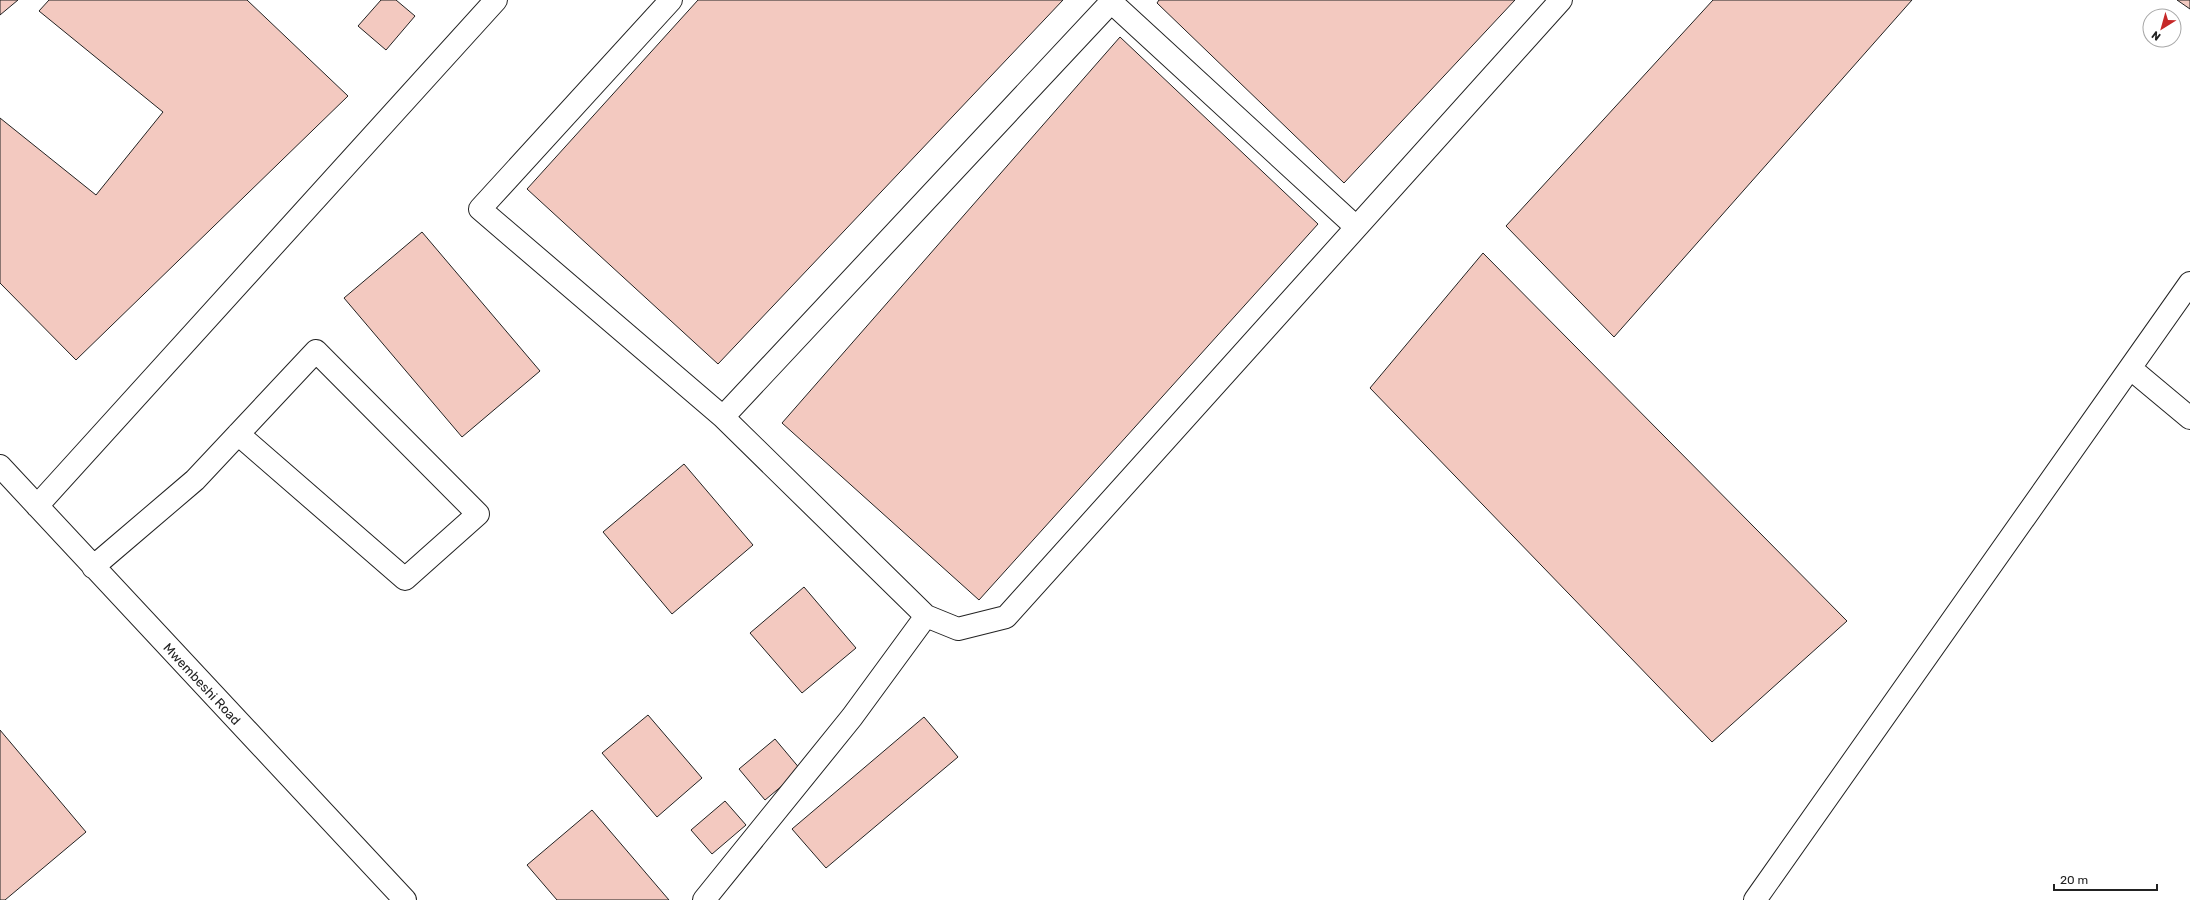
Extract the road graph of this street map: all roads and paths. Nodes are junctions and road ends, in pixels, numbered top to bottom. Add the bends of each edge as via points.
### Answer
1 (496, 0) edge
2 (671, 0) edge
3 (1561, 0) edge
4 (1111, 1) edge
5 (1356, 227) junction
6 (2190, 283) edge
7 (2130, 368) junction
8 (723, 416) junction
9 (2190, 418) edge
10 (238, 434) junction
11 (0, 466) edge
12 (37, 506) junction
13 (93, 567) junction
14 (926, 616) junction
15 (405, 900) edge
16 (704, 900) edge
17 (1755, 900) edge

1 - 12 street
2 - 8 street via 480,209
3 - 5 street
4 - 5 street
4 - 8 street
5 - 14 street via 1006,617 958,629
6 - 7 street
7 - 9 street
7 - 17 street
8 - 14 street
10 - 10 street via 316,351 478,514 405,580
10 - 13 street via 195,480
11 - 12 street, Mwembeshi Road
12 - 13 street, Mwembeshi Road
13 - 15 street, Mwembeshi Road
14 - 16 street via 852,717

